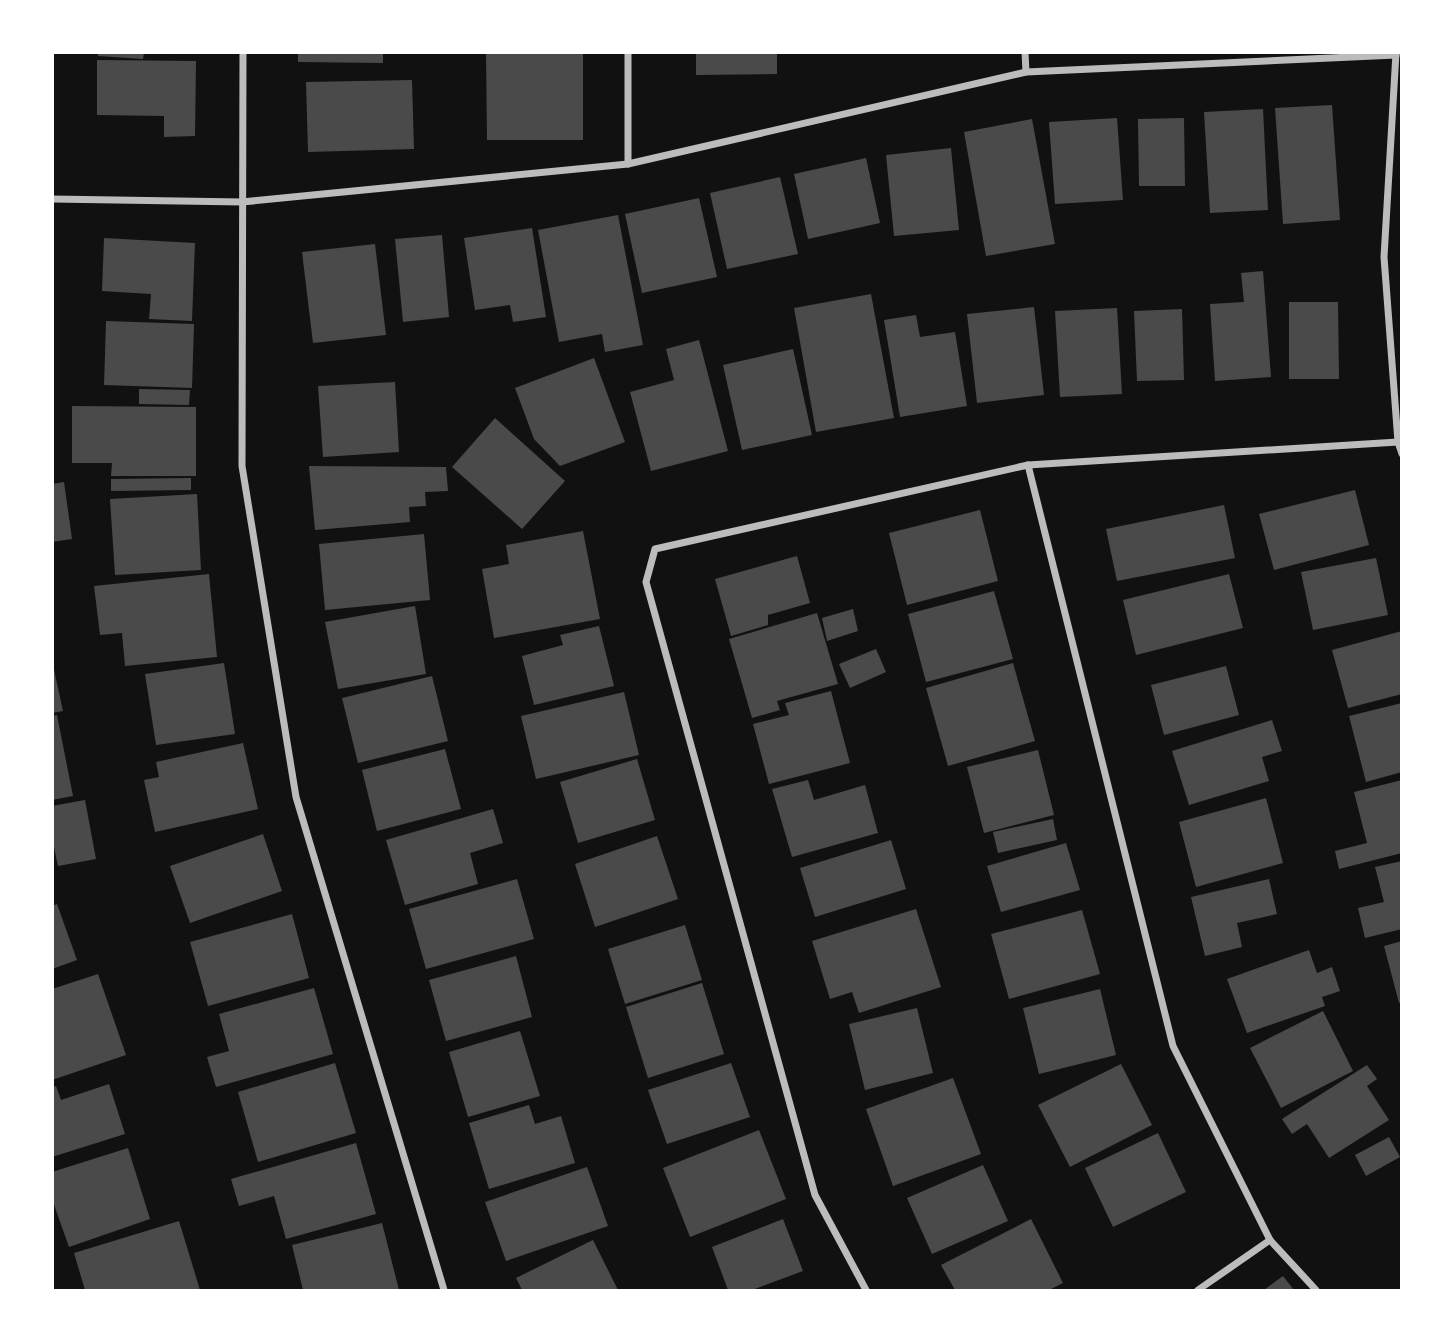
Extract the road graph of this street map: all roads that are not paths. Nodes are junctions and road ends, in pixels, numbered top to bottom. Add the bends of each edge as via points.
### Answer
1 (243, 52) edge
2 (628, 52) edge
3 (1025, 52) edge
4 (1396, 54) edge
5 (1026, 72) junction
6 (628, 164) junction
7 (52, 199) edge
8 (242, 202) junction
9 (1398, 443) junction
10 (1402, 454) edge
11 (1028, 465) junction
12 (1270, 1240) junction
13 (444, 1290) edge
14 (866, 1290) edge
15 (1198, 1290) edge
16 (1316, 1290) edge

1 - 8 street
2 - 6 street
3 - 5 street
4 - 5 street
4 - 9 street via 1384,257
5 - 6 street
6 - 8 street
7 - 8 street
8 - 13 street via 242,466 296,797
9 - 10 street
9 - 11 street
11 - 12 street via 1173,1046
11 - 14 street via 655,549 646,582 816,1195
12 - 15 street
12 - 16 street

